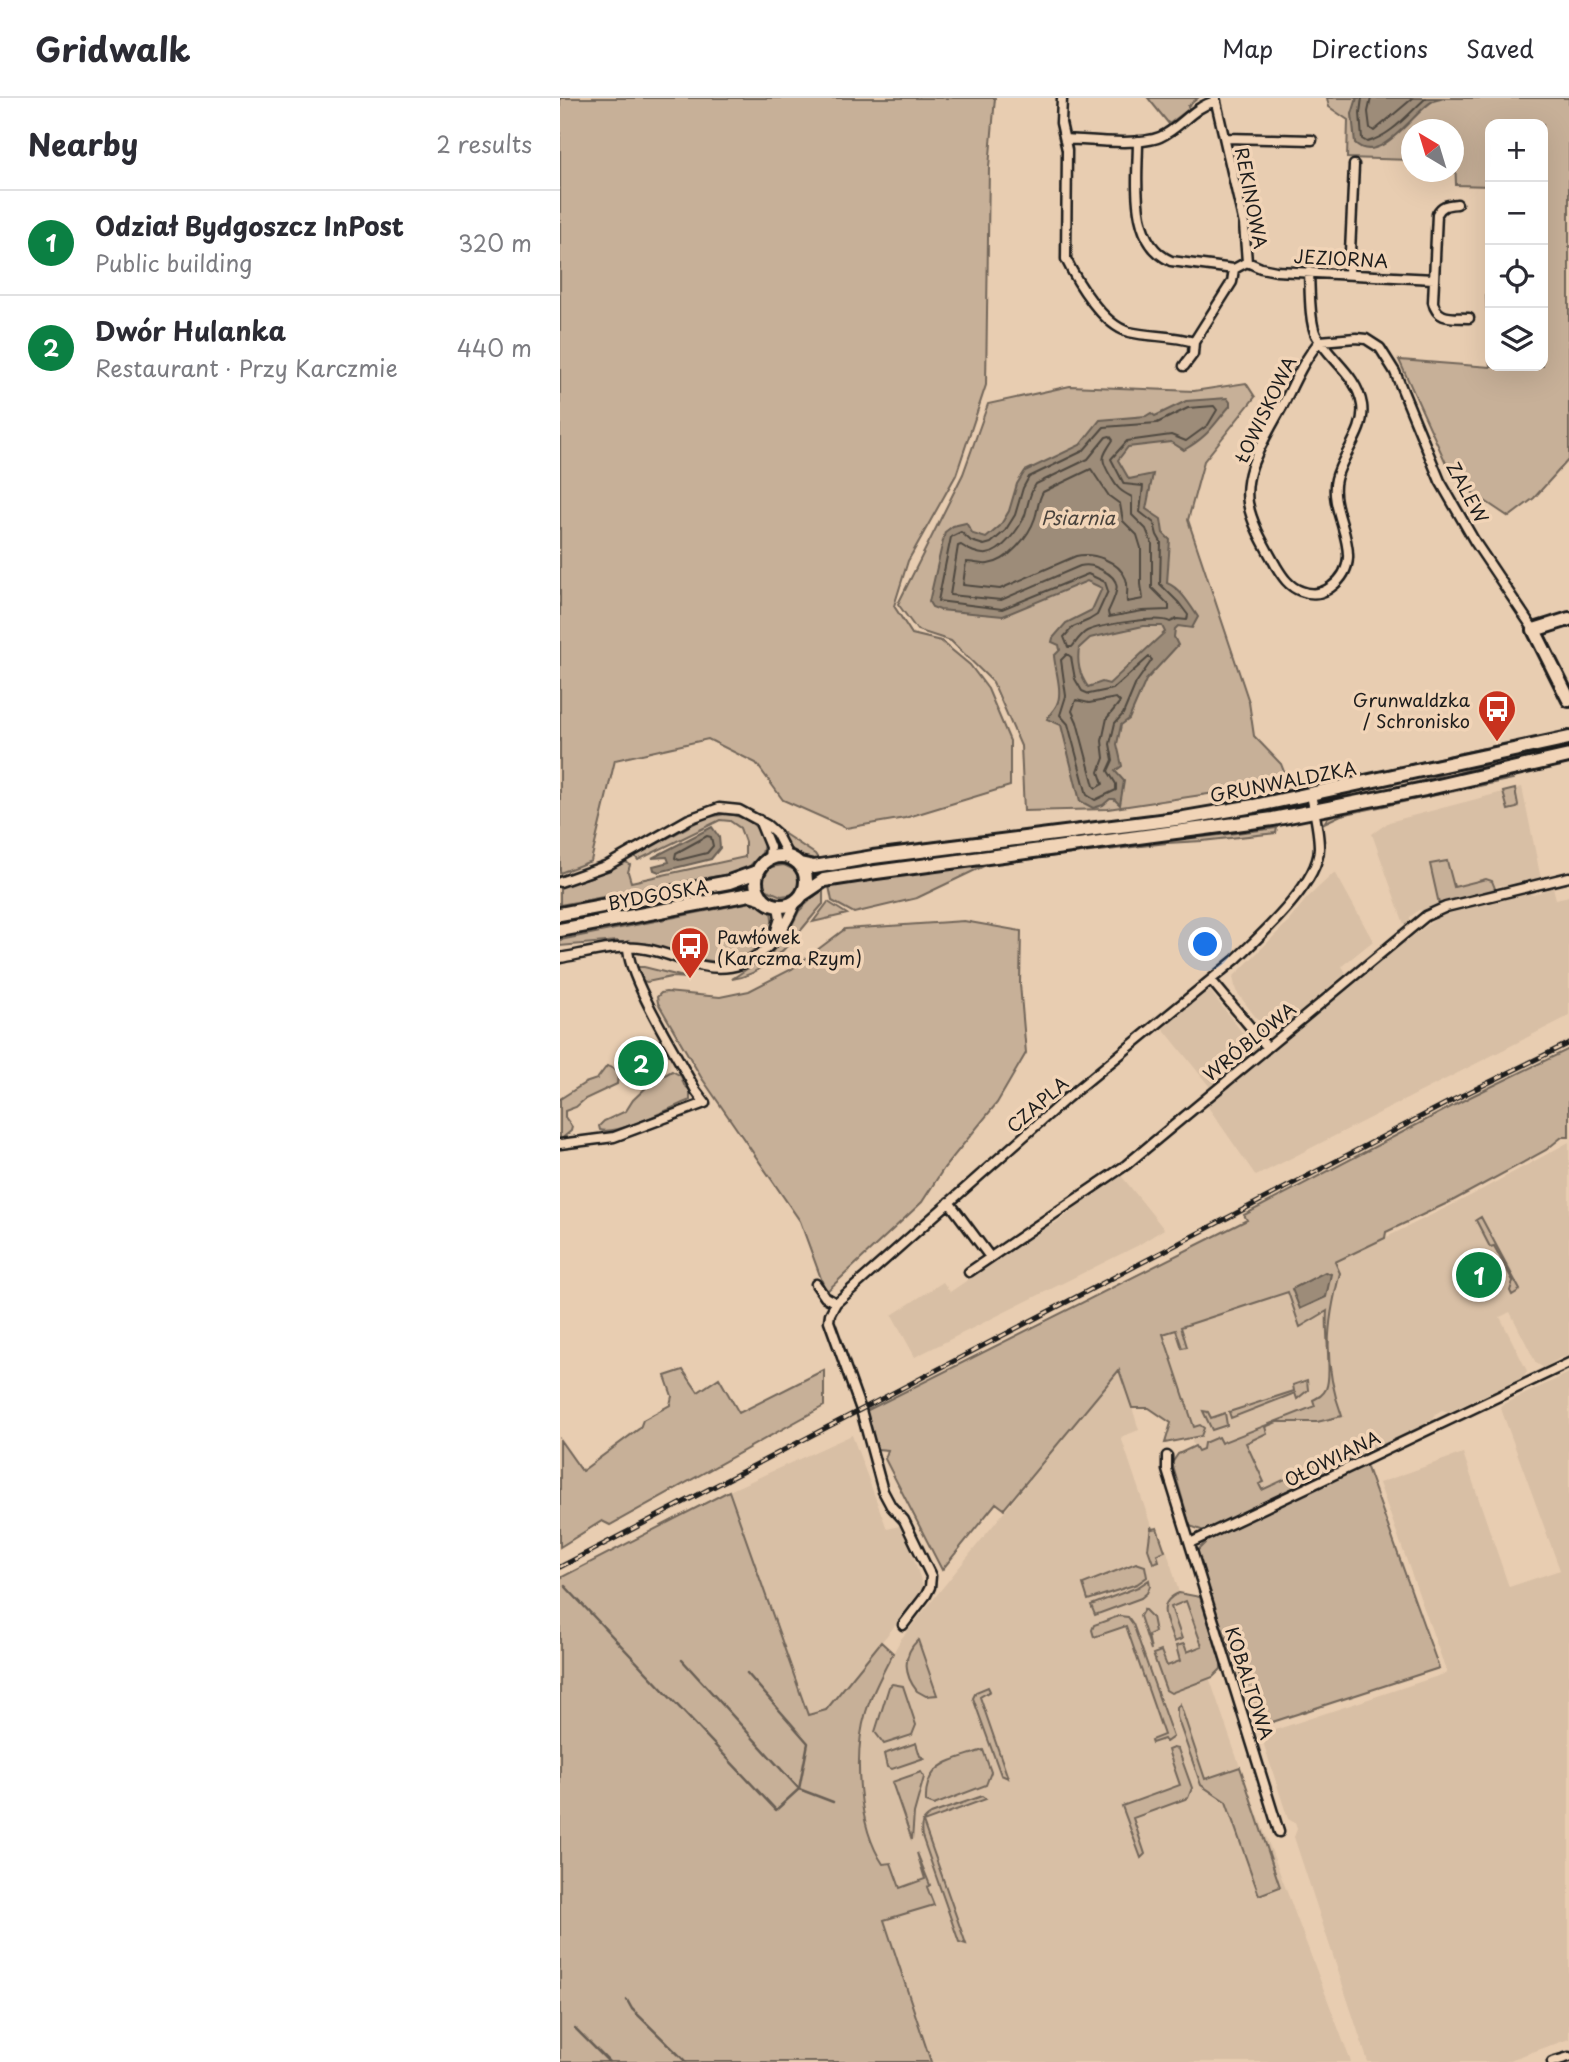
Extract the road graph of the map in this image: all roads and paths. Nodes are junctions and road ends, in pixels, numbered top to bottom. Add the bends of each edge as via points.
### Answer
1 (1062, 98) edge
2 (1215, 99) edge
3 (1225, 138) junction
4 (1065, 139) junction
5 (1312, 139) dead end
6 (1138, 141) junction
7 (1353, 165) dead end
8 (1457, 204) dead end
9 (1247, 262) junction
10 (1234, 270) junction
11 (1308, 272) junction
12 (1349, 274) junction
13 (1434, 279) junction
14 (1469, 318) dead end
15 (1320, 341) junction
16 (1194, 342) junction
17 (1184, 366) dead end
18 (1569, 619) edge
19 (1534, 630) junction
20 (1569, 700) edge
21 (1569, 738) edge
22 (1569, 756) edge
23 (1311, 794) junction
24 (1314, 811) junction
25 (759, 820) junction
26 (1001, 848) junction
27 (788, 856) junction
28 (769, 859) junction
29 (800, 864) junction
30 (757, 872) junction
31 (1569, 877) edge
32 (560, 883) edge
33 (763, 898) junction
34 (799, 898) junction
35 (778, 906) junction
36 (560, 914) edge
37 (560, 930) edge
38 (773, 940) junction
39 (628, 947) junction
40 (560, 958) edge
41 (1211, 980) junction
42 (1267, 1046) junction
43 (560, 1144) edge
44 (949, 1202) junction
45 (990, 1257) junction
46 (970, 1272) dead end
47 (816, 1284) dead end
48 (836, 1303) junction
49 (1569, 1363) edge
50 (1167, 1456) dead end
51 (1190, 1543) junction
52 (903, 1625) dead end
53 (1279, 1832) dead end
54 (1569, 2057) edge
55 (1552, 2062) edge

1 - 4 street
2 - 3 street, REKINOWA
2 - 6 street via 1158,138
3 - 5 street
3 - 9 street, REKINOWA via 1244,224
4 - 6 street
4 - 16 street via 1066,259 1072,273 1114,326
6 - 10 street via 1139,215 1152,246 1171,261
7 - 12 street
8 - 13 street via 1445,205 1437,214
9 - 10 street, REKINOWA
9 - 11 street, JEZIORNA via 1268,270
10 - 16 street, REKINOWA via 1232,282
11 - 12 street, JEZIORNA
11 - 15 street, ŁOWISKOWA
12 - 13 street, JEZIORNA
13 - 14 street via 1435,312
15 - 15 street, ŁOWISKOWA via 1266,438 1247,486 1257,530 1277,568 1293,587 1310,593 1332,587 1347,565 1336,478 1363,409 1344,368
15 - 19 street, ZALEW via 1366,339 1380,348 1395,372 1445,491
16 - 17 street, REKINOWA via 1193,354
18 - 19 main road
19 - 20 main road, ZALEW
21 - 23 main road, GRUNWALDZKA
22 - 24 main road, GRUNWALDZKA
23 - 24 street, CZAPLA
23 - 26 main road, GRUNWALDZKA
24 - 26 main road, GRUNWALDZKA
24 - 41 street, CZAPLA via 1319,848 1308,881 1261,935
25 - 27 street via 776,833
25 - 28 street via 770,846
25 - 32 street via 729,808 706,811 608,866
26 - 29 main road via 873,857 814,867
26 - 34 main road via 824,880
27 - 28 main road
27 - 29 main road
28 - 30 main road
29 - 34 main road via 807,878
30 - 33 main road via 756,886
30 - 36 main road, BYDGOSKA via 715,885
31 - 42 street, WRÓBLOWA via 1426,916
33 - 35 main road
33 - 37 main road, BYDGOSKA via 750,894
34 - 35 main road
34 - 38 street via 788,923
35 - 38 street via 780,918
38 - 39 street via 743,965 723,968
39 - 40 street
39 - 43 street via 639,985 705,1102 614,1137
41 - 42 street
41 - 44 street, CZAPLA
42 - 45 street, WRÓBLOWA via 1126,1165
44 - 45 street
44 - 48 street, CZAPLA
45 - 46 street, WRÓBLOWA
47 - 48 street
48 - 52 street via 829,1321 883,1491 904,1520 930,1576 926,1595
49 - 51 street, OŁOWIANA
50 - 51 street via 1167,1470
51 - 53 street, KOBALTOWA
54 - 55 street

